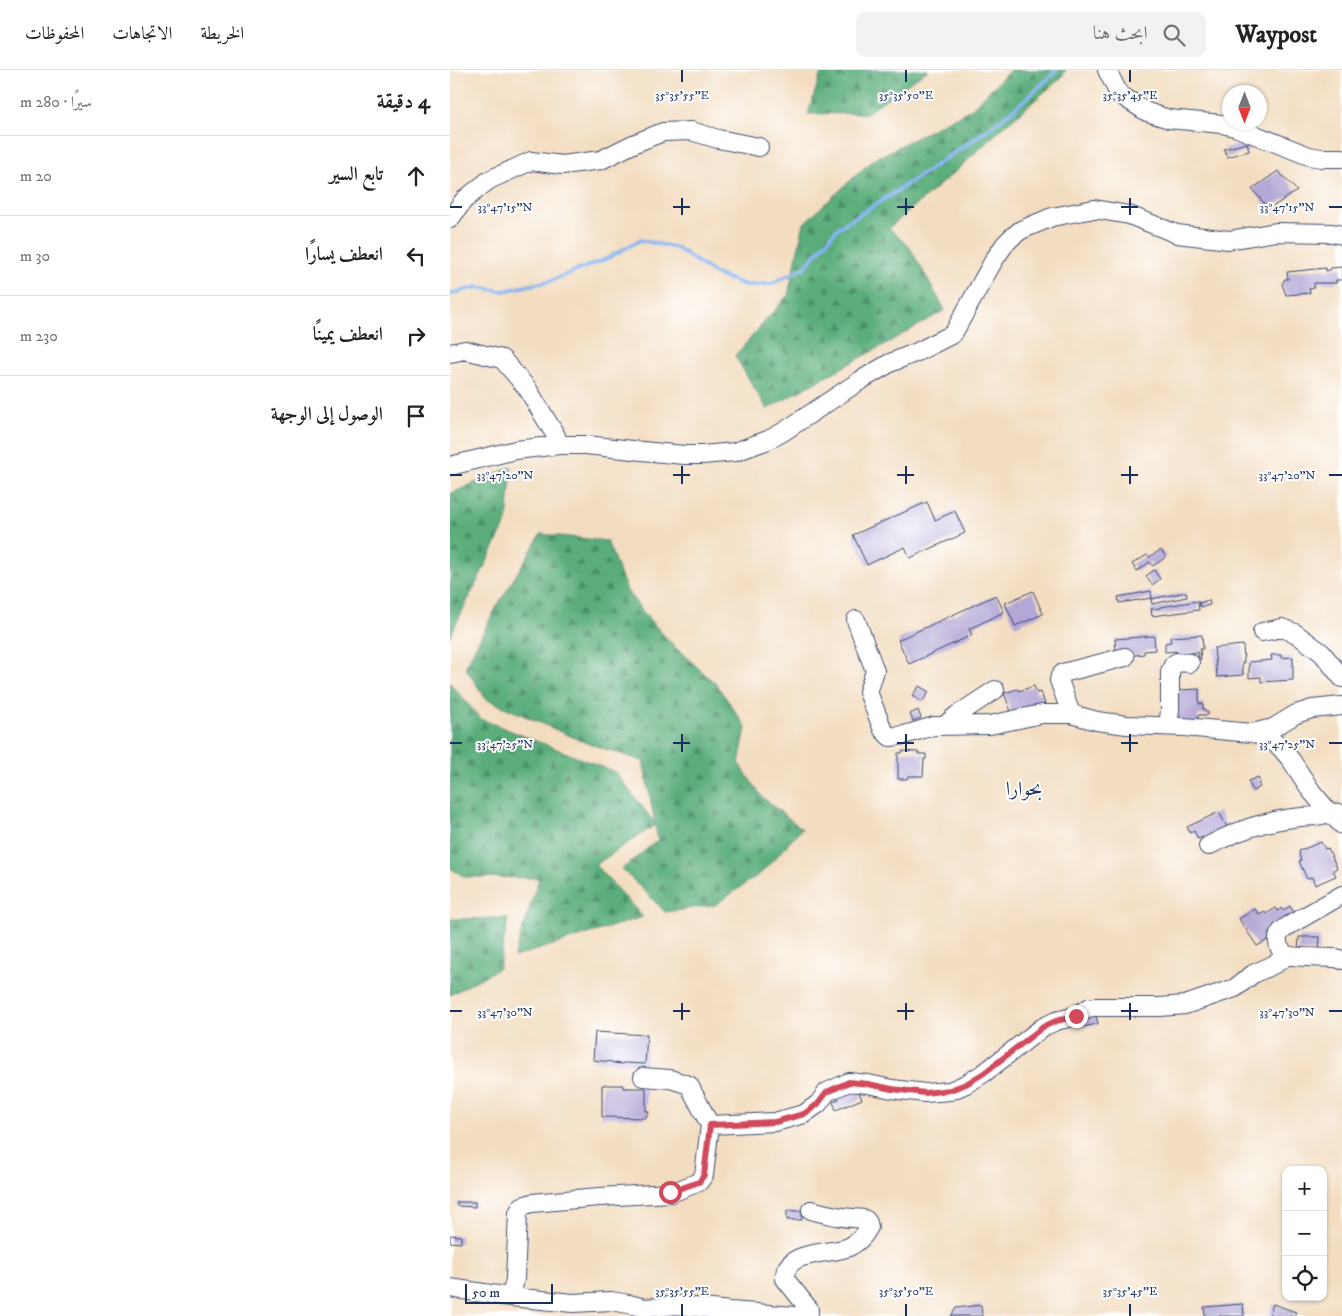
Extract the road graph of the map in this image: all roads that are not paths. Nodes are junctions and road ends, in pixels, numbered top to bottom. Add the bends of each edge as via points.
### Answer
1 (1107, 70) edge
2 (759, 147) dead end
3 (1342, 158) edge
4 (450, 219) edge
5 (1342, 235) edge
6 (450, 353) edge
7 (559, 445) junction
8 (450, 466) edge
9 (856, 620) dead end
10 (1262, 632) dead end
11 (1125, 658) dead end
12 (1190, 663) dead end
13 (1342, 678) edge
14 (995, 690) dead end
15 (1342, 706) edge
16 (1071, 714) junction
17 (944, 726) junction
18 (1168, 726) junction
19 (1252, 733) junction
20 (1335, 812) edge
21 (1342, 825) edge
22 (1208, 846) dead end
23 (1342, 895) edge
24 (1288, 955) junction
25 (1342, 960) edge
26 (643, 1077) dead end
27 (710, 1125) junction
28 (812, 1210) dead end
29 (450, 1288) edge
30 (510, 1297) junction
31 (795, 1316) edge
32 (806, 1316) edge

1 - 3 street via 1119,94 1147,112 1169,119 1235,127 1308,156
2 - 4 street via 691,131 663,132 601,160 562,165 531,161 489,180 464,200
5 - 7 street via 1276,232 1229,240 1177,234 1129,215 1094,209 1052,217 1021,230 1005,244 953,334 890,363 768,440 734,452 702,455
6 - 7 street via 464,350 502,359 527,388
7 - 8 street via 516,450
9 - 17 street via 876,671 868,692 883,730 890,738
10 - 13 street via 1282,628 1295,633 1322,653
11 - 16 street via 1060,676
12 - 18 street via 1177,662 1170,672
14 - 17 street
15 - 19 street via 1312,709 1296,714 1273,728
16 - 17 street via 1042,714 990,725
16 - 18 street via 1127,726
18 - 19 street
19 - 20 street via 1269,738 1281,748 1312,792
20 - 21 street
20 - 22 street via 1262,824
23 - 24 street via 1281,931 1278,943
24 - 25 street
24 - 27 street via 1235,988 1185,1005 1090,1007 1076,1016 1043,1027 984,1073 950,1090 925,1093 849,1082 827,1092 804,1114 775,1122
26 - 27 street via 670,1079 689,1085
27 - 30 street via 704,1175 699,1182 670,1192 522,1206 518,1213 515,1279
28 - 32 street via 863,1219 869,1227 857,1242 848,1247 810,1254 787,1267 786,1280 809,1309
29 - 30 street
30 - 31 street via 573,1303 611,1301 644,1308 676,1305

